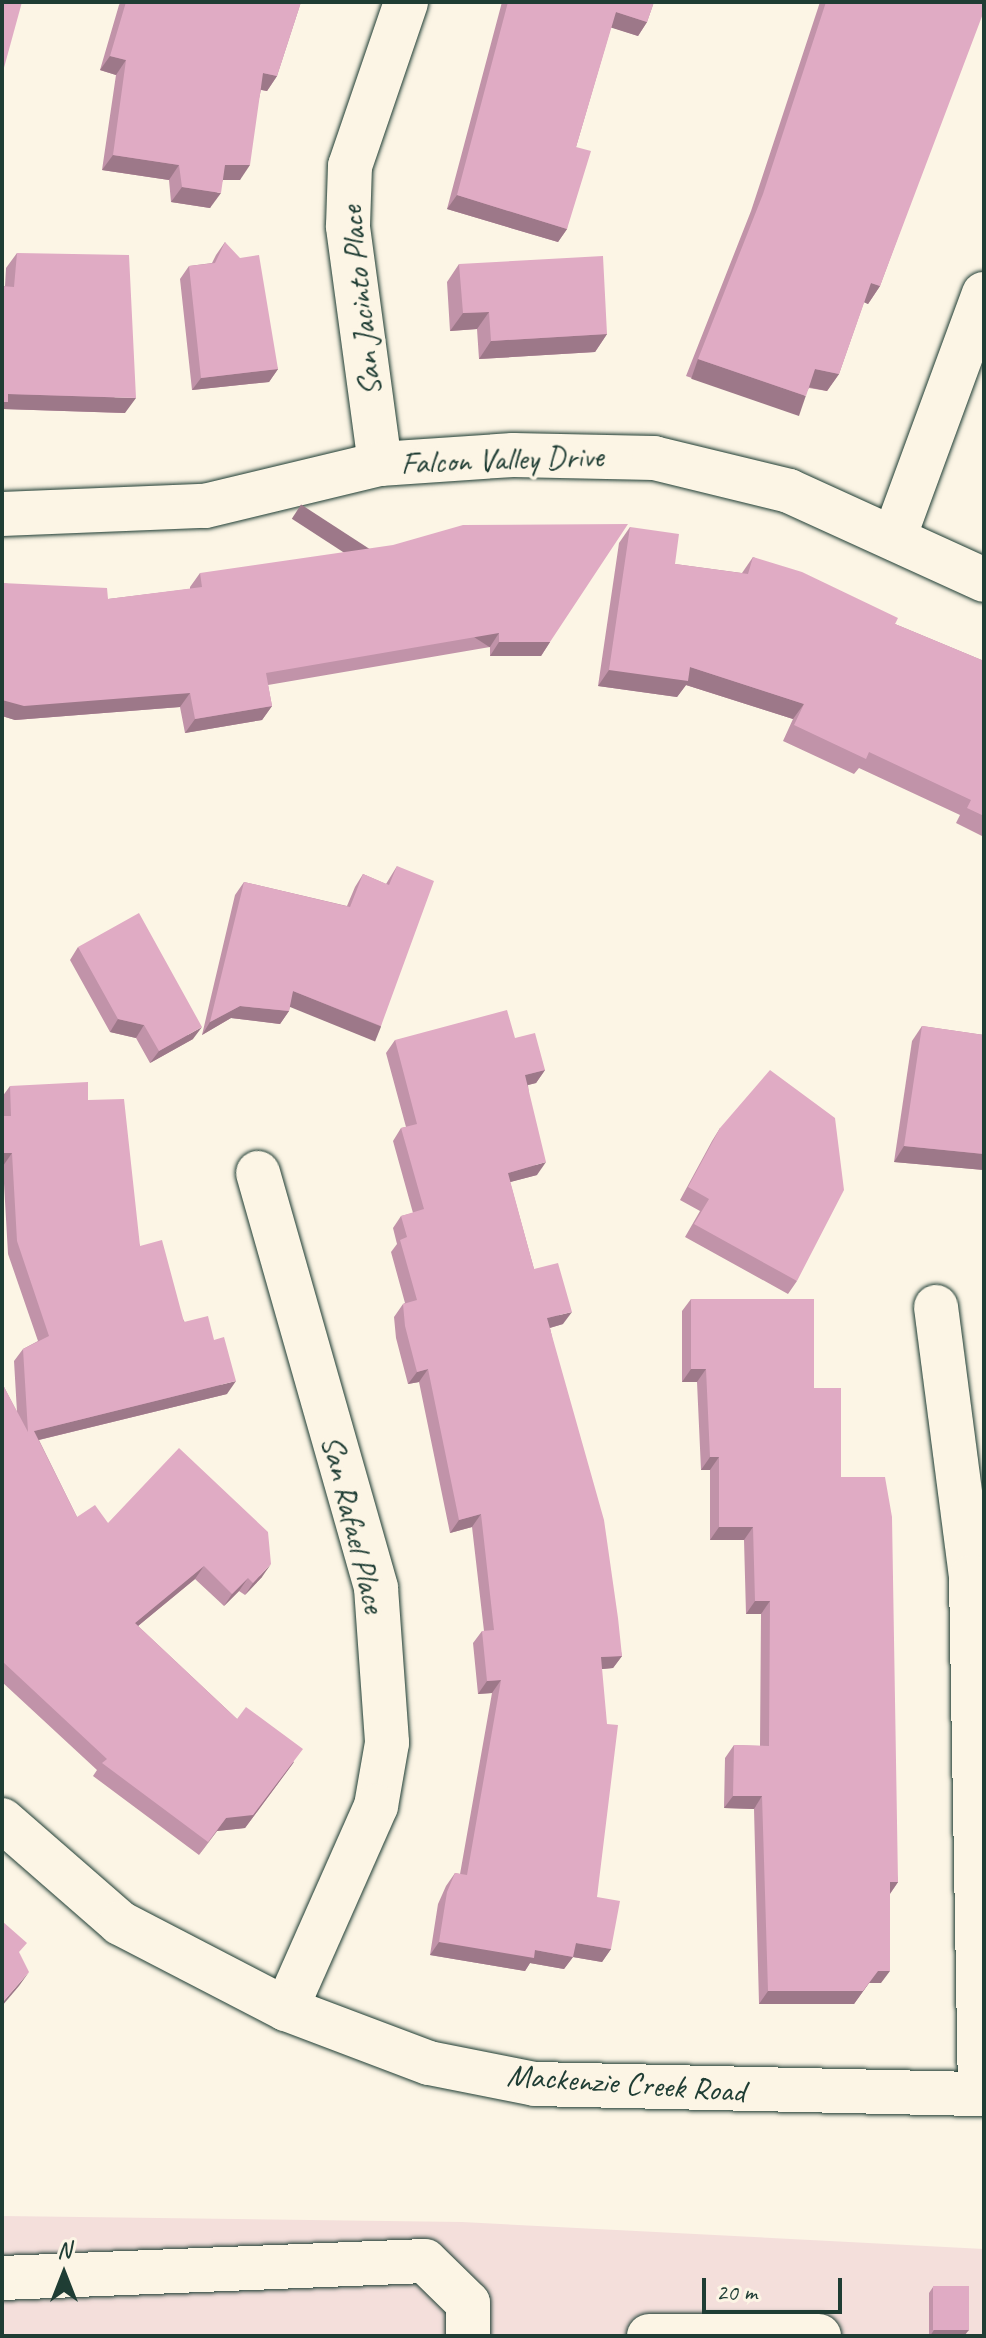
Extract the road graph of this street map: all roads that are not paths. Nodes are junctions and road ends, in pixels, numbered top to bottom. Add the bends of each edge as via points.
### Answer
1 (406, 2) edge
2 (984, 294) edge
3 (380, 464) junction
4 (2, 514) edge
5 (894, 538) junction
6 (984, 580) edge
7 (258, 1173) dead end
8 (936, 1307) dead end
9 (2, 1820) edge
10 (286, 2009) junction
11 (982, 2094) edge
12 (2, 2278) edge
13 (468, 2336) edge
14 (649, 2336) edge
15 (819, 2336) edge

1 - 3 street, San Jacinto Place via 350,166 348,226
2 - 5 street
3 - 4 street, Falcon Valley Drive via 205,506
3 - 5 street, Falcon Valley Drive via 513,455 654,458 789,491
5 - 6 street, Falcon Valley Drive
7 - 10 street, San Rafael Place via 376,1588 387,1743 376,1806
8 - 11 street via 971,1577
9 - 10 street, Mackenzie Creek Road via 120,1923
10 - 11 street, Mackenzie Creek Road via 429,2063 535,2084
12 - 13 street via 425,2261 468,2303
14 - 15 street

